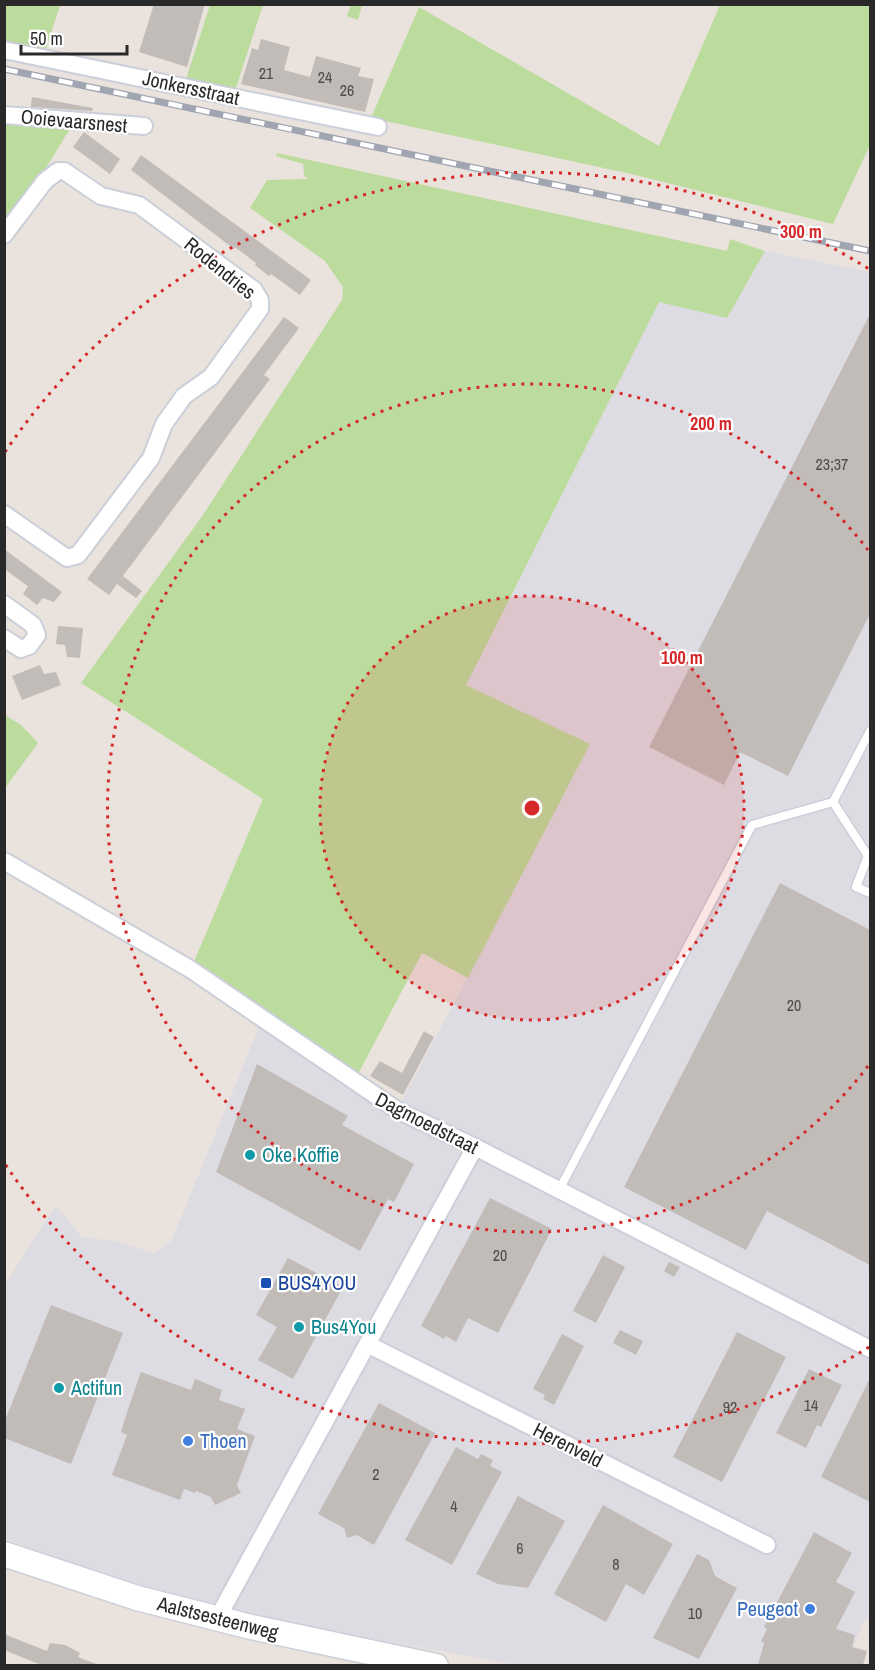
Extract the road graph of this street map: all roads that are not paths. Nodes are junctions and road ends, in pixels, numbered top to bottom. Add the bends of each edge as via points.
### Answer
1 (4, 50) edge
2 (4, 115) edge
3 (144, 126) dead end
4 (378, 127) dead end
5 (4, 235) edge
6 (4, 514) edge
7 (4, 604) edge
8 (4, 638) edge
9 (870, 731) edge
10 (833, 802) junction
11 (4, 861) edge
12 (870, 894) edge
13 (475, 1147) junction
14 (559, 1190) junction
15 (369, 1345) junction
16 (870, 1349) edge
17 (766, 1545) dead end
18 (4, 1554) edge
19 (218, 1619) junction
20 (436, 1665) edge

1 - 4 street, Jonkersstraat
2 - 3 street, Ooievaarsnest
5 - 6 street, Rodendries via 45,181 64,171 101,196 139,205 254,290 260,300 260,309 212,377 184,396 171,413 151,459 78,555 67,558
7 - 8 street via 33,625 37,635 21,650
9 - 10 lane
10 - 12 lane via 868,856 856,887
10 - 14 lane via 752,825
11 - 13 street, Dagmoedstraat via 190,969 387,1104
13 - 14 street, Dagmoedstraat
13 - 15 street
14 - 16 street, Dagmoedstraat
15 - 17 street, Herenveld
15 - 19 street
18 - 19 main road, Aalstsesteenweg via 137,1598
19 - 20 main road, Aalstsesteenweg

